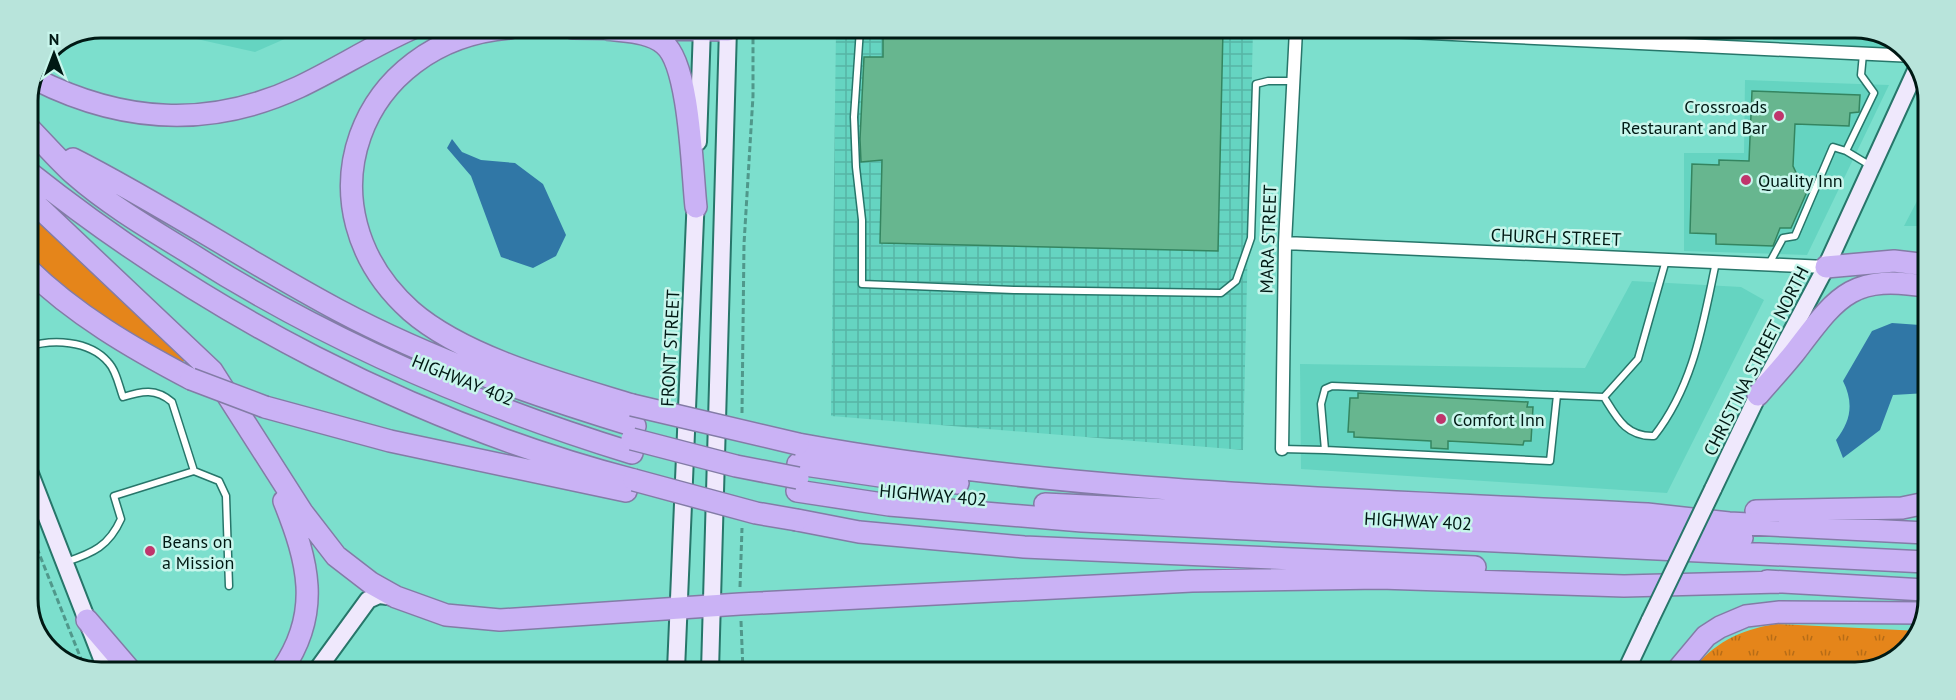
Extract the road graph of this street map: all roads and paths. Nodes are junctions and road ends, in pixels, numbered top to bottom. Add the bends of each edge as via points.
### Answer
1 (393, 38) edge
2 (459, 38) edge
3 (651, 38) edge
4 (702, 38) edge
5 (728, 38) edge
6 (753, 38) edge
7 (859, 38) edge
8 (1296, 38) edge
9 (1533, 38) edge
10 (1863, 54) junction
11 (1899, 55) edge
12 (1914, 75) edge
13 (1293, 81) junction
14 (41, 82) edge
15 (38, 132) edge
16 (38, 136) edge
17 (1846, 151) junction
18 (1871, 166) junction
19 (38, 180) edge
20 (38, 206) edge
21 (696, 207) junction
22 (1285, 243) junction
23 (1666, 260) junction
24 (1716, 262) junction
25 (1769, 264) junction
26 (1918, 264) edge
27 (1826, 267) junction
28 (38, 278) edge
29 (1918, 286) edge
30 (38, 345) edge
31 (1758, 394) junction
32 (1557, 395) junction
33 (1604, 397) junction
34 (742, 417) dead end
35 (633, 439) junction
36 (1282, 449) joint
37 (264, 450) junction
38 (1325, 450) junction
39 (798, 469) junction
40 (194, 471) junction
41 (633, 486) junction
42 (38, 494) edge
43 (1918, 505) edge
44 (1647, 514) junction
45 (749, 517) junction
46 (1918, 532) edge
47 (1918, 547) edge
48 (38, 550) edge
49 (65, 562) junction
50 (1918, 562) edge
51 (1780, 582) junction
52 (229, 586) dead end
53 (1918, 590) edge
54 (396, 597) junction
55 (740, 604) junction
56 (712, 606) junction
57 (678, 609) junction
58 (1917, 613) edge
59 (87, 620) junction
60 (82, 660) edge
61 (103, 662) edge
62 (123, 662) edge
63 (286, 662) edge
64 (323, 662) edge
65 (676, 662) edge
66 (710, 662) edge
67 (743, 662) edge
68 (1630, 662) edge
69 (1684, 662) edge

1 - 14 highway via 299,87 229,111 186,116 131,113
2 - 39 highway, bridge via 416,59 386,88 361,131 352,164 351,196 360,240 378,275 435,328 485,354
3 - 21 highway via 664,44 678,61
4 - 21 main road, FRONT STREET
5 - 56 main road
6 - 34 path via 744,244
7 - 13 lane via 854,117 862,220 862,284 1221,293 1236,281 1251,238 1256,84
8 - 13 street, MARA STREET
9 - 10 street
10 - 11 street
10 - 17 lane via 1861,75 1874,93
12 - 18 main road, CHRISTINA STREET NORTH
13 - 22 street, MARA STREET
15 - 35 highway, HIGHWAY 402 via 184,237 341,325 495,394
16 - 35 highway via 75,175 124,211 302,320 446,388 553,429
17 - 18 lane
17 - 25 lane via 1833,147 1795,236 1783,238
18 - 27 main road, CHRISTINA STREET NORTH
19 - 41 highway via 147,258 309,352 467,424
20 - 37 highway via 198,355 219,379
21 - 57 main road, FRONT STREET
22 - 23 street, CHURCH STREET
22 - 36 street, MARA STREET
23 - 24 street, CHURCH STREET
23 - 33 lane via 1638,359
24 - 25 street, CHURCH STREET
24 - 33 lane via 1699,344 1672,413 1654,436 1624,428
25 - 27 street, CHURCH STREET
26 - 27 highway via 1894,261
27 - 31 main road, CHRISTINA STREET NORTH
28 - 41 highway, bridge via 99,327 191,379 265,407 390,441
29 - 31 highway via 1881,284 1846,294 1818,320
30 - 40 lane via 84,346 110,363 123,397 144,390 165,396 172,402
31 - 68 main road, CHRISTINA STREET NORTH, bridge
32 - 33 lane
32 - 38 lane via 1550,461
32 - 38 lane via 1332,386 1325,389 1321,404
35 - 39 highway, HIGHWAY 402, bridge via 736,466
36 - 38 lane
37 - 54 highway via 302,512 336,556
37 - 63 highway via 299,538 308,578 303,631
39 - 44 highway via 906,463 1034,479
39 - 47 highway, HIGHWAY 402 via 959,499
39 - 50 highway via 889,505 1082,521
40 - 49 lane via 114,496 121,519 111,538 95,552
40 - 52 lane via 219,481 226,496
41 - 45 highway, bridge
42 - 49 main road
43 - 44 highway
44 - 46 highway via 1729,523
45 - 51 highway, bridge via 1024,547
45 - 55 path
48 - 60 path
49 - 59 main road
51 - 53 highway
51 - 55 highway via 1624,586 1291,578
54 - 57 highway via 446,615 474,619
54 - 64 main road via 379,595 368,600
55 - 56 highway
55 - 67 path
56 - 57 highway
56 - 66 main road
57 - 65 main road, FRONT STREET
58 - 69 highway via 1780,612 1746,616 1706,636
59 - 61 main road
59 - 62 highway

